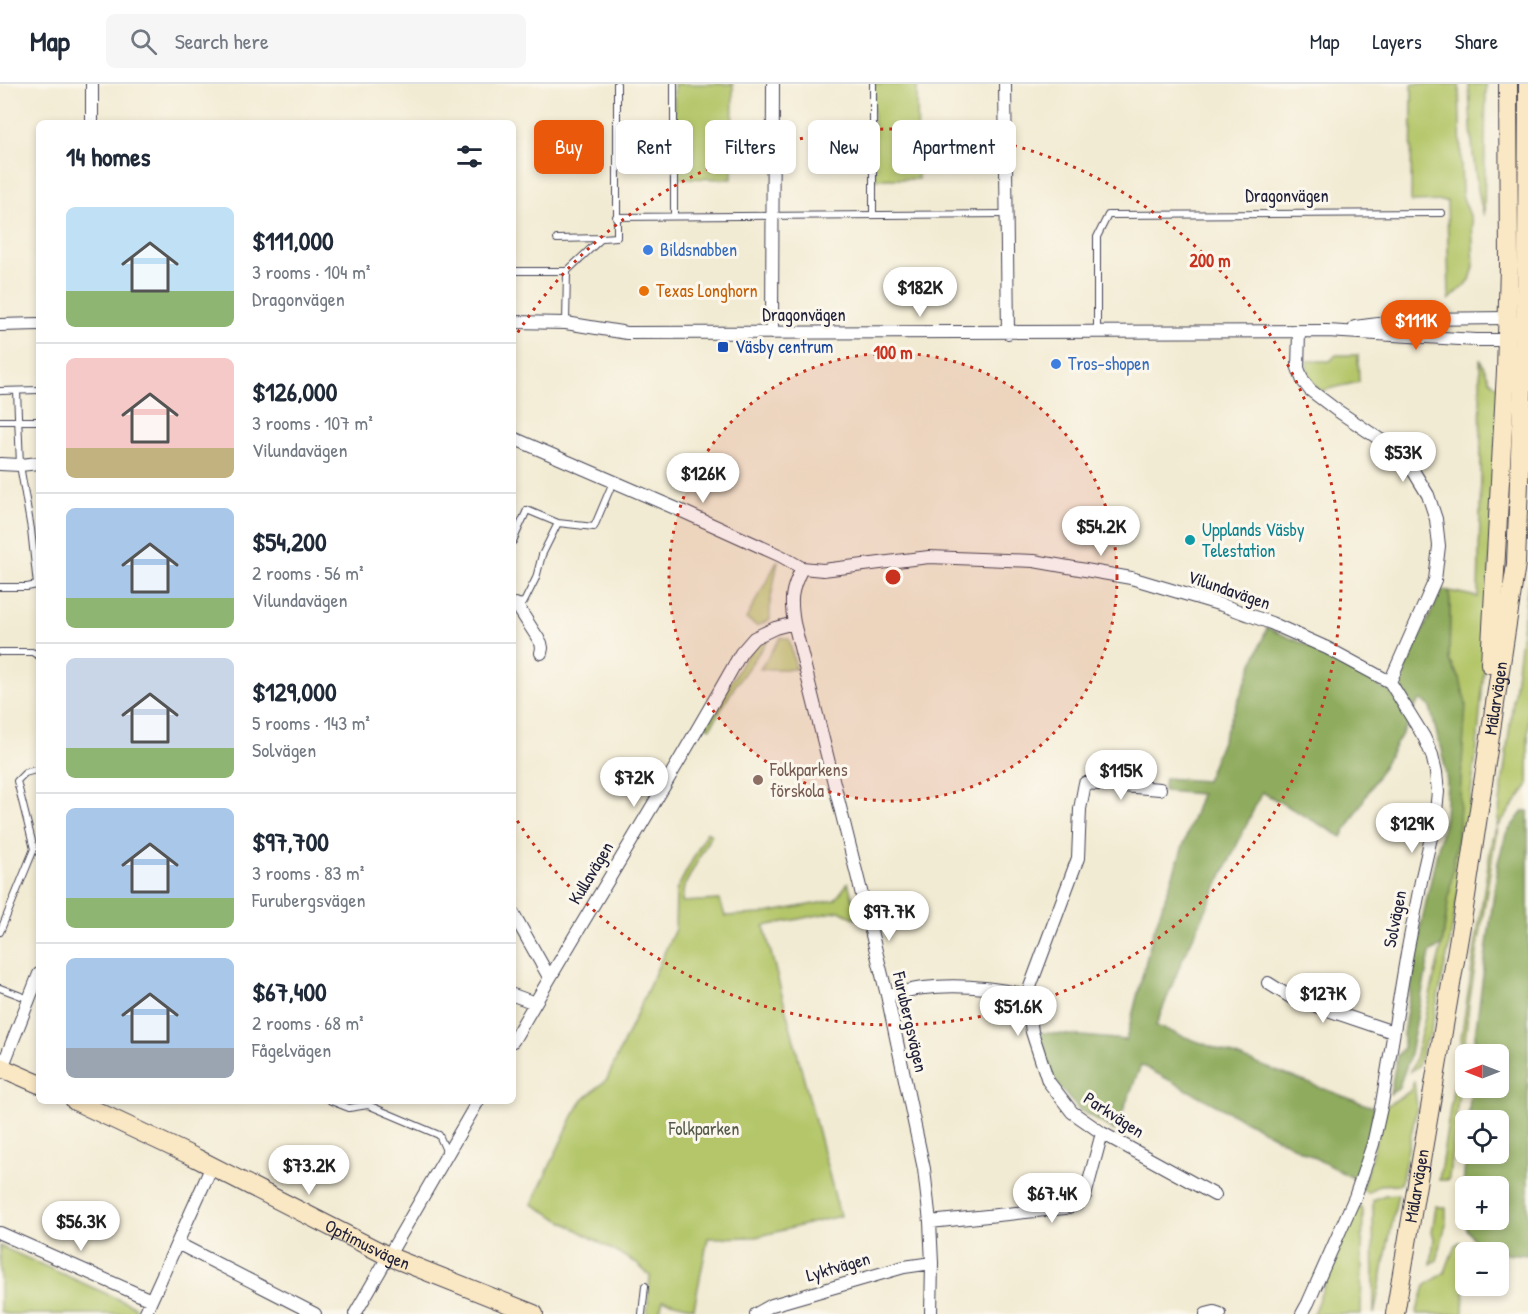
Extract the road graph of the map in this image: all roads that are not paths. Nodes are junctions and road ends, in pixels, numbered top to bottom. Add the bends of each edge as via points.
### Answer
1 (92, 84) edge
2 (616, 84) edge
3 (674, 84) edge
4 (773, 84) edge
5 (873, 84) edge
6 (1005, 84) edge
7 (1508, 84) edge
8 (1528, 84) edge
9 (92, 120) edge
10 (1442, 213) dead end
11 (1006, 214) junction
12 (873, 215) junction
13 (674, 216) junction
14 (772, 216) junction
15 (616, 217) junction
16 (602, 238) junction
17 (557, 239) dead end
18 (516, 271) edge
19 (567, 272) junction
20 (1520, 318) edge
21 (516, 322) edge
22 (566, 323) junction
23 (36, 324) edge
24 (0, 325) edge
25 (1327, 331) junction
26 (1299, 332) junction
27 (772, 333) junction
28 (1008, 333) junction
29 (1097, 333) junction
30 (1519, 340) edge
31 (17, 390) junction
32 (36, 390) edge
33 (0, 391) edge
34 (0, 421) edge
35 (18, 421) junction
36 (36, 421) edge
37 (516, 439) edge
38 (36, 463) edge
39 (0, 464) edge
40 (20, 465) junction
41 (613, 482) junction
42 (558, 523) junction
43 (516, 534) edge
44 (802, 568) junction
45 (36, 569) edge
46 (36, 585) edge
47 (0, 587) edge
48 (516, 602) edge
49 (516, 604) edge
50 (794, 623) junction
51 (0, 652) edge
52 (541, 653) dead end
53 (36, 654) edge
54 (1390, 682) junction
55 (36, 770) edge
56 (1160, 789) dead end
57 (516, 918) edge
58 (0, 932) edge
59 (549, 977) junction
60 (36, 982) edge
61 (1268, 983) dead end
62 (0, 988) edge
63 (886, 995) junction
64 (1027, 995) junction
65 (516, 996) edge
66 (29, 999) junction
67 (535, 1003) junction
68 (1393, 1032) junction
69 (516, 1036) edge
70 (1, 1069) edge
71 (36, 1083) edge
72 (81, 1104) edge
73 (339, 1104) edge
74 (476, 1104) edge
75 (1102, 1133) junction
76 (448, 1154) junction
77 (212, 1167) junction
78 (1215, 1195) dead end
79 (930, 1222) junction
80 (0, 1233) edge
81 (177, 1243) junction
82 (388, 1256) junction
83 (932, 1263) junction
84 (645, 1286) dead end
85 (151, 1300) junction
86 (145, 1314) edge
87 (315, 1314) edge
88 (355, 1314) edge
89 (534, 1314) edge
90 (642, 1314) edge
91 (756, 1314) edge
92 (931, 1314) edge
93 (1206, 1314) edge
94 (1220, 1314) edge
95 (1302, 1314) edge
96 (1395, 1314) edge

1 - 9 street
2 - 15 lane
3 - 13 lane
4 - 14 street
5 - 12 lane
6 - 11 street
7 - 20 main road, Mälarvägen via 1509,266
8 - 20 main road, Mälarvägen via 1527,266
10 - 29 lane, Dragonvägen via 1108,215 1097,237
11 - 12 lane
11 - 28 street
12 - 14 lane
13 - 14 lane
13 - 15 lane
14 - 27 street
15 - 16 lane via 617,237
16 - 17 lane
16 - 19 lane
18 - 19 lane
19 - 22 lane
20 - 25 street, Dragonvägen via 1417,319
20 - 30 main road, Mälarvägen
21 - 22 street, Dragonvägen
22 - 27 street, Dragonvägen via 627,333
23 - 24 street
25 - 26 street, Dragonvägen
25 - 30 street, Dragonvägen
26 - 29 street, Dragonvägen
26 - 54 street via 1298,368 1303,381 1335,409 1394,448 1428,495 1436,519 1435,580
27 - 28 street, Dragonvägen
28 - 29 street, Dragonvägen
30 - 96 main road, Mälarvägen via 1506,371 1485,772
31 - 32 lane
31 - 33 lane
31 - 35 lane
34 - 35 lane
35 - 36 lane
35 - 40 lane
37 - 41 street, Vilundavägen
38 - 40 street
39 - 40 street
40 - 45 lane
41 - 42 lane via 594,527
41 - 44 street, Vilundavägen
42 - 43 lane via 527,510
42 - 48 lane via 524,602
44 - 50 street, Furubergsvägen via 791,603
44 - 54 street, Vilundavägen via 823,570 929,557 1034,561 1131,578 1271,623
46 - 47 lane
49 - 52 street via 541,643
50 - 59 street, Kullavägen via 754,638 741,653
50 - 63 street, Furubergsvägen
51 - 53 lane
54 - 68 street, Solvägen via 1432,754 1438,792
55 - 58 lane via 17,781 34,849
56 - 64 street, Parkvägen via 1085,783 1078,858
57 - 59 street
59 - 67 street, Kullavägen
60 - 66 street
61 - 68 street via 1292,998
62 - 66 lane
63 - 64 street via 923,987 964,987
63 - 79 street, Furubergsvägen via 924,1169
64 - 75 street, Parkvägen via 1032,1032 1048,1081 1072,1112
65 - 67 street
66 - 70 street
67 - 69 street, Kullavägen
68 - 95 street, Solvägen via 1373,1143 1355,1197
70 - 71 main road
72 - 77 main road, Optimusvägen
73 - 76 lane via 349,1108 368,1105 439,1135
74 - 76 street
75 - 78 street, Parkvägen
75 - 79 street via 1085,1196 1077,1204
76 - 82 street
77 - 81 street
77 - 82 main road, Optimusvägen
79 - 83 street, Furubergsvägen
80 - 85 street
81 - 85 street
81 - 87 street
82 - 88 street
82 - 89 main road, Optimusvägen
83 - 91 street, Lyktvägen via 882,1273 772,1305
83 - 92 street, Furubergsvägen
84 - 90 lane
85 - 86 street
93 - 94 street

